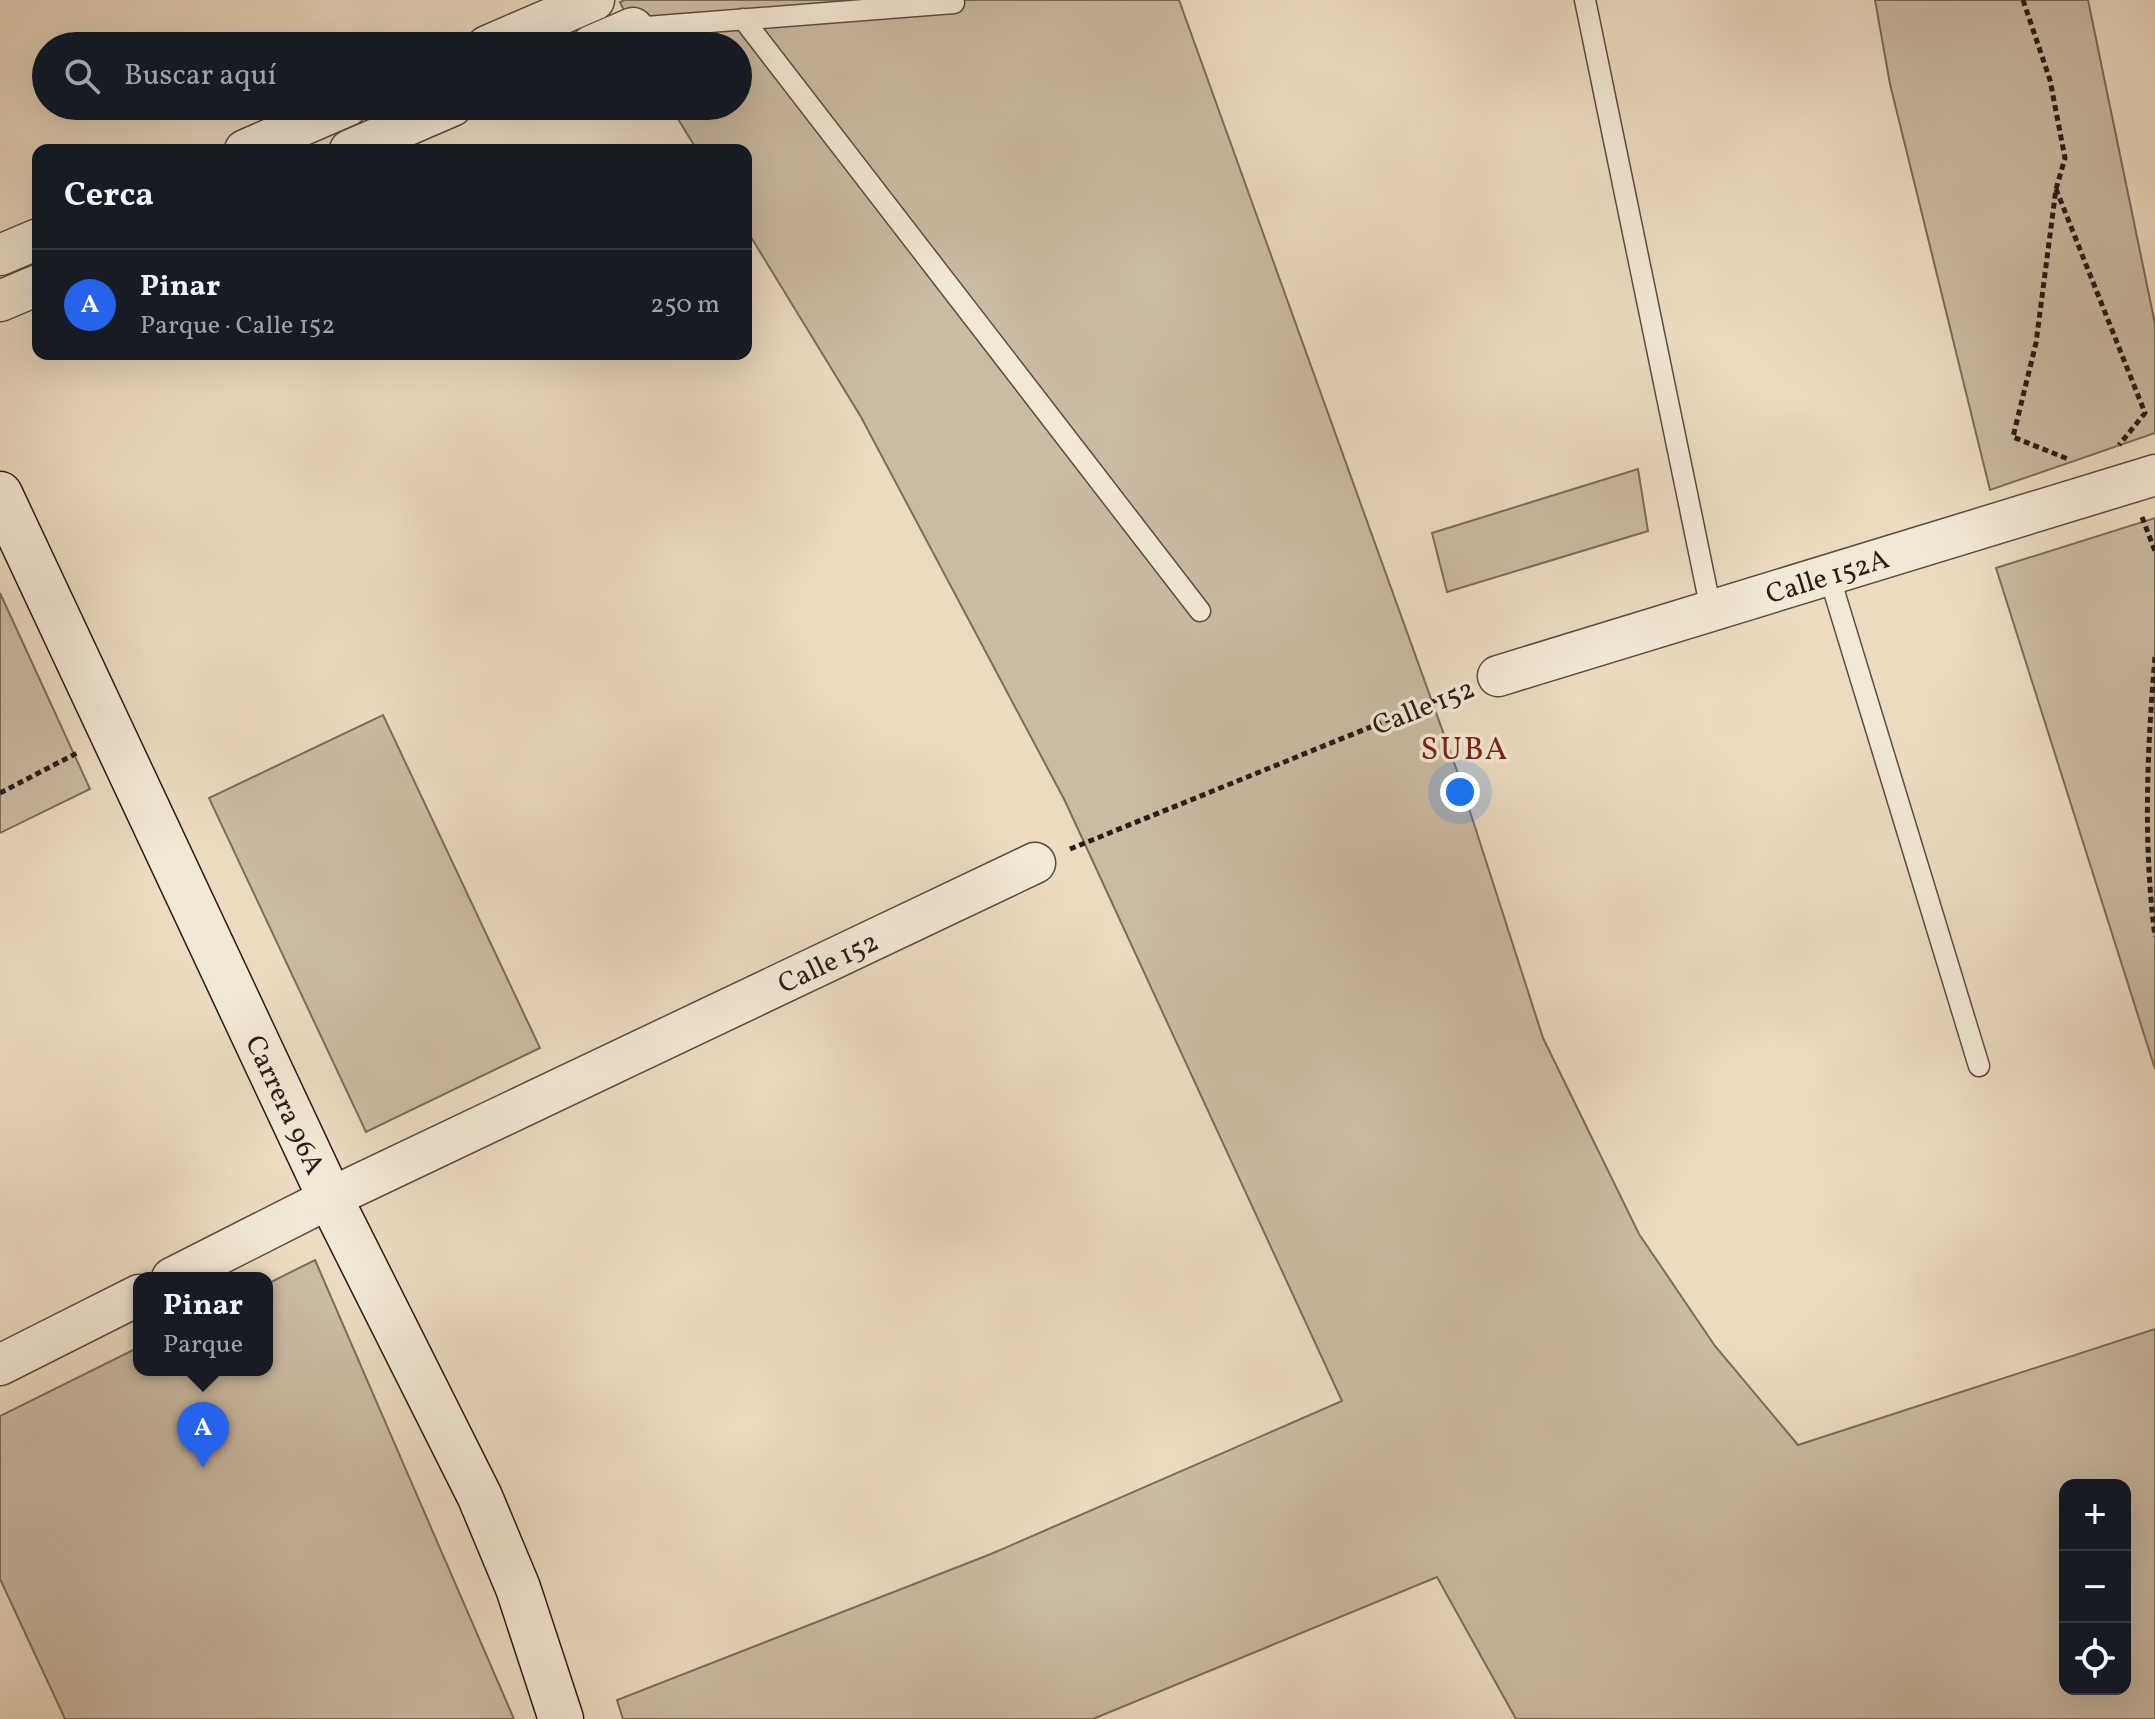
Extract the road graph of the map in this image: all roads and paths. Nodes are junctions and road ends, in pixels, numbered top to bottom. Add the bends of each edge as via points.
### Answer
1 (594, 0) edge
2 (1585, 0) edge
3 (2023, 0) edge
4 (954, 3) dead end
5 (743, 19) junction
6 (633, 28) joint
7 (520, 32) edge
8 (624, 32) edge
9 (315, 120) edge
10 (420, 120) edge
11 (259, 144) edge
12 (364, 144) edge
13 (2056, 189) junction
14 (32, 242) edge
15 (0, 255) edge
16 (32, 288) edge
17 (0, 301) edge
18 (2116, 449) dead end
19 (2070, 460) dead end
20 (2155, 475) edge
21 (0, 494) edge
22 (1829, 575) junction
23 (1711, 610) junction
24 (1200, 611) dead end
25 (2155, 657) edge
26 (1498, 676) joint
27 (113, 734) junction
28 (0, 793) edge
29 (1035, 863) joint
30 (2155, 937) edge
31 (1979, 1066) dead end
32 (330, 1198) junction
33 (184, 1272) edge
34 (133, 1298) edge
35 (0, 1365) edge
36 (561, 1719) edge

1 - 7 street
2 - 23 lane
3 - 13 path via 2050,80 2065,158
4 - 5 lane
5 - 6 lane
5 - 24 lane
6 - 8 street
9 - 11 street
10 - 12 street
13 - 18 path via 2145,413
13 - 19 path via 2036,343 2013,437
14 - 15 street
16 - 17 street
20 - 22 street, Calle 152A
21 - 27 street, Carrera 96A
22 - 23 street, Calle 152A
22 - 31 lane
23 - 26 street, Calle 152A
25 - 30 path via 2148,742 2149,890
26 - 29 path, Calle 152
27 - 28 path
27 - 32 street, Carrera 96A
29 - 32 street, Calle 152
32 - 33 street, Calle 152
32 - 36 street, Carrera 96A via 499,1540
34 - 35 street

